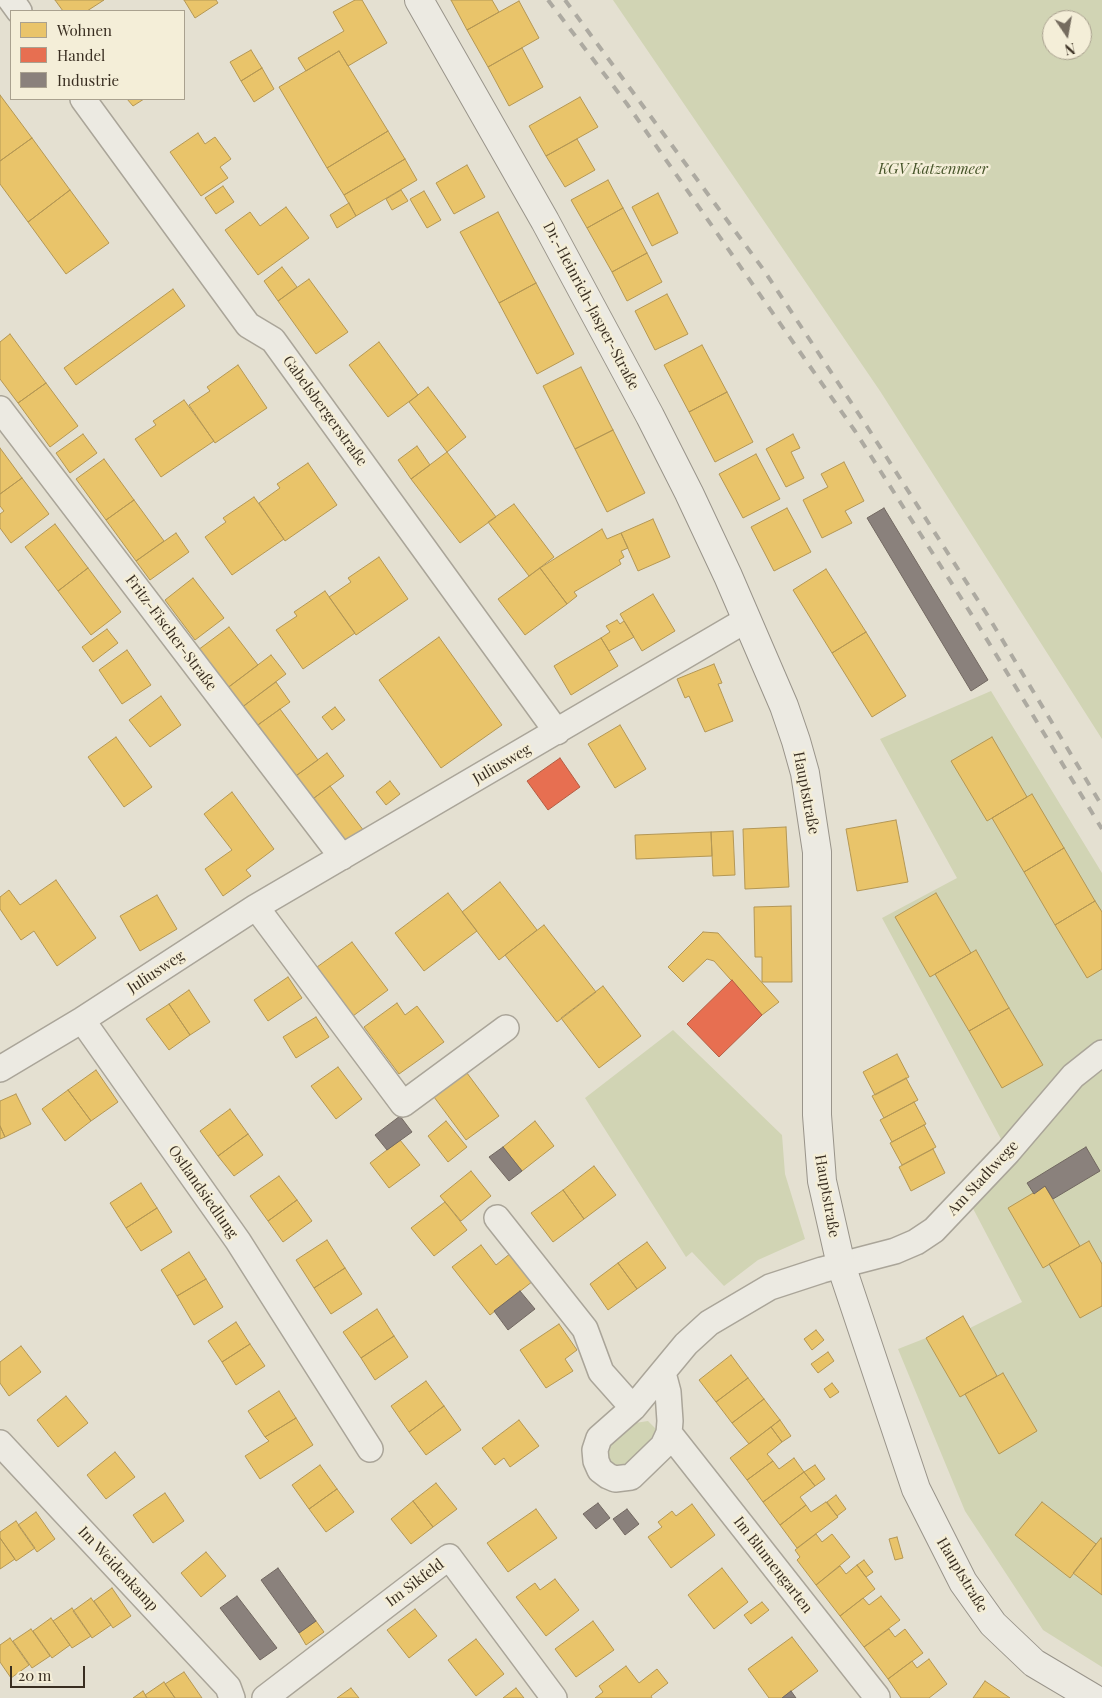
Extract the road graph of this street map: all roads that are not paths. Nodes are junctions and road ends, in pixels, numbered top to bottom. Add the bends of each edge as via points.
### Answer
1 (419, 0) edge
2 (84, 100) edge
3 (0, 409) edge
4 (746, 620) junction
5 (557, 732) junction
6 (342, 857) junction
7 (256, 907) junction
8 (82, 1020) junction
9 (506, 1028) dead end
10 (1102, 1053) edge
11 (0, 1069) edge
12 (497, 1218) dead end
13 (841, 1265) junction
14 (663, 1373) junction
15 (633, 1408) junction
16 (669, 1433) junction
17 (0, 1442) edge
18 (370, 1449) dead end
19 (877, 1697) dead end
20 (232, 1698) edge
21 (265, 1698) edge
22 (554, 1698) edge
23 (1093, 1698) edge

1 - 4 street, Dr.-Heinrich-Jasper-Straße via 546,221 650,416 689,493
2 - 5 street, Gabelsbergerstraße via 248,325 273,340
3 - 6 street, Fritz-Fischer-Straße
4 - 5 street, Juliusweg
4 - 13 street, Hauptstraße via 796,741 812,813 818,892 818,1144 827,1206
5 - 6 street, Juliusweg
6 - 7 street, Juliusweg
7 - 8 street, Juliusweg
7 - 9 street via 403,1104
8 - 11 street
8 - 18 street, Ostlandsiedlung via 238,1241
10 - 13 street, Am Stadtwege via 1073,1076 934,1230 895,1251
12 - 15 street via 585,1329 601,1372
13 - 14 street via 796,1277 741,1303 709,1323 686,1344
13 - 23 street, Hauptstraße via 916,1489 963,1582 993,1624 1020,1651
14 - 15 street
14 - 16 street via 670,1405
15 - 16 street via 604,1432 596,1444 596,1461 608,1476 615,1479 631,1477 658,1452
16 - 19 street, Im Blumengarten
17 - 20 street, Im Weidenkamp via 228,1687
21 - 22 street, Im Sikfeld via 449,1557

